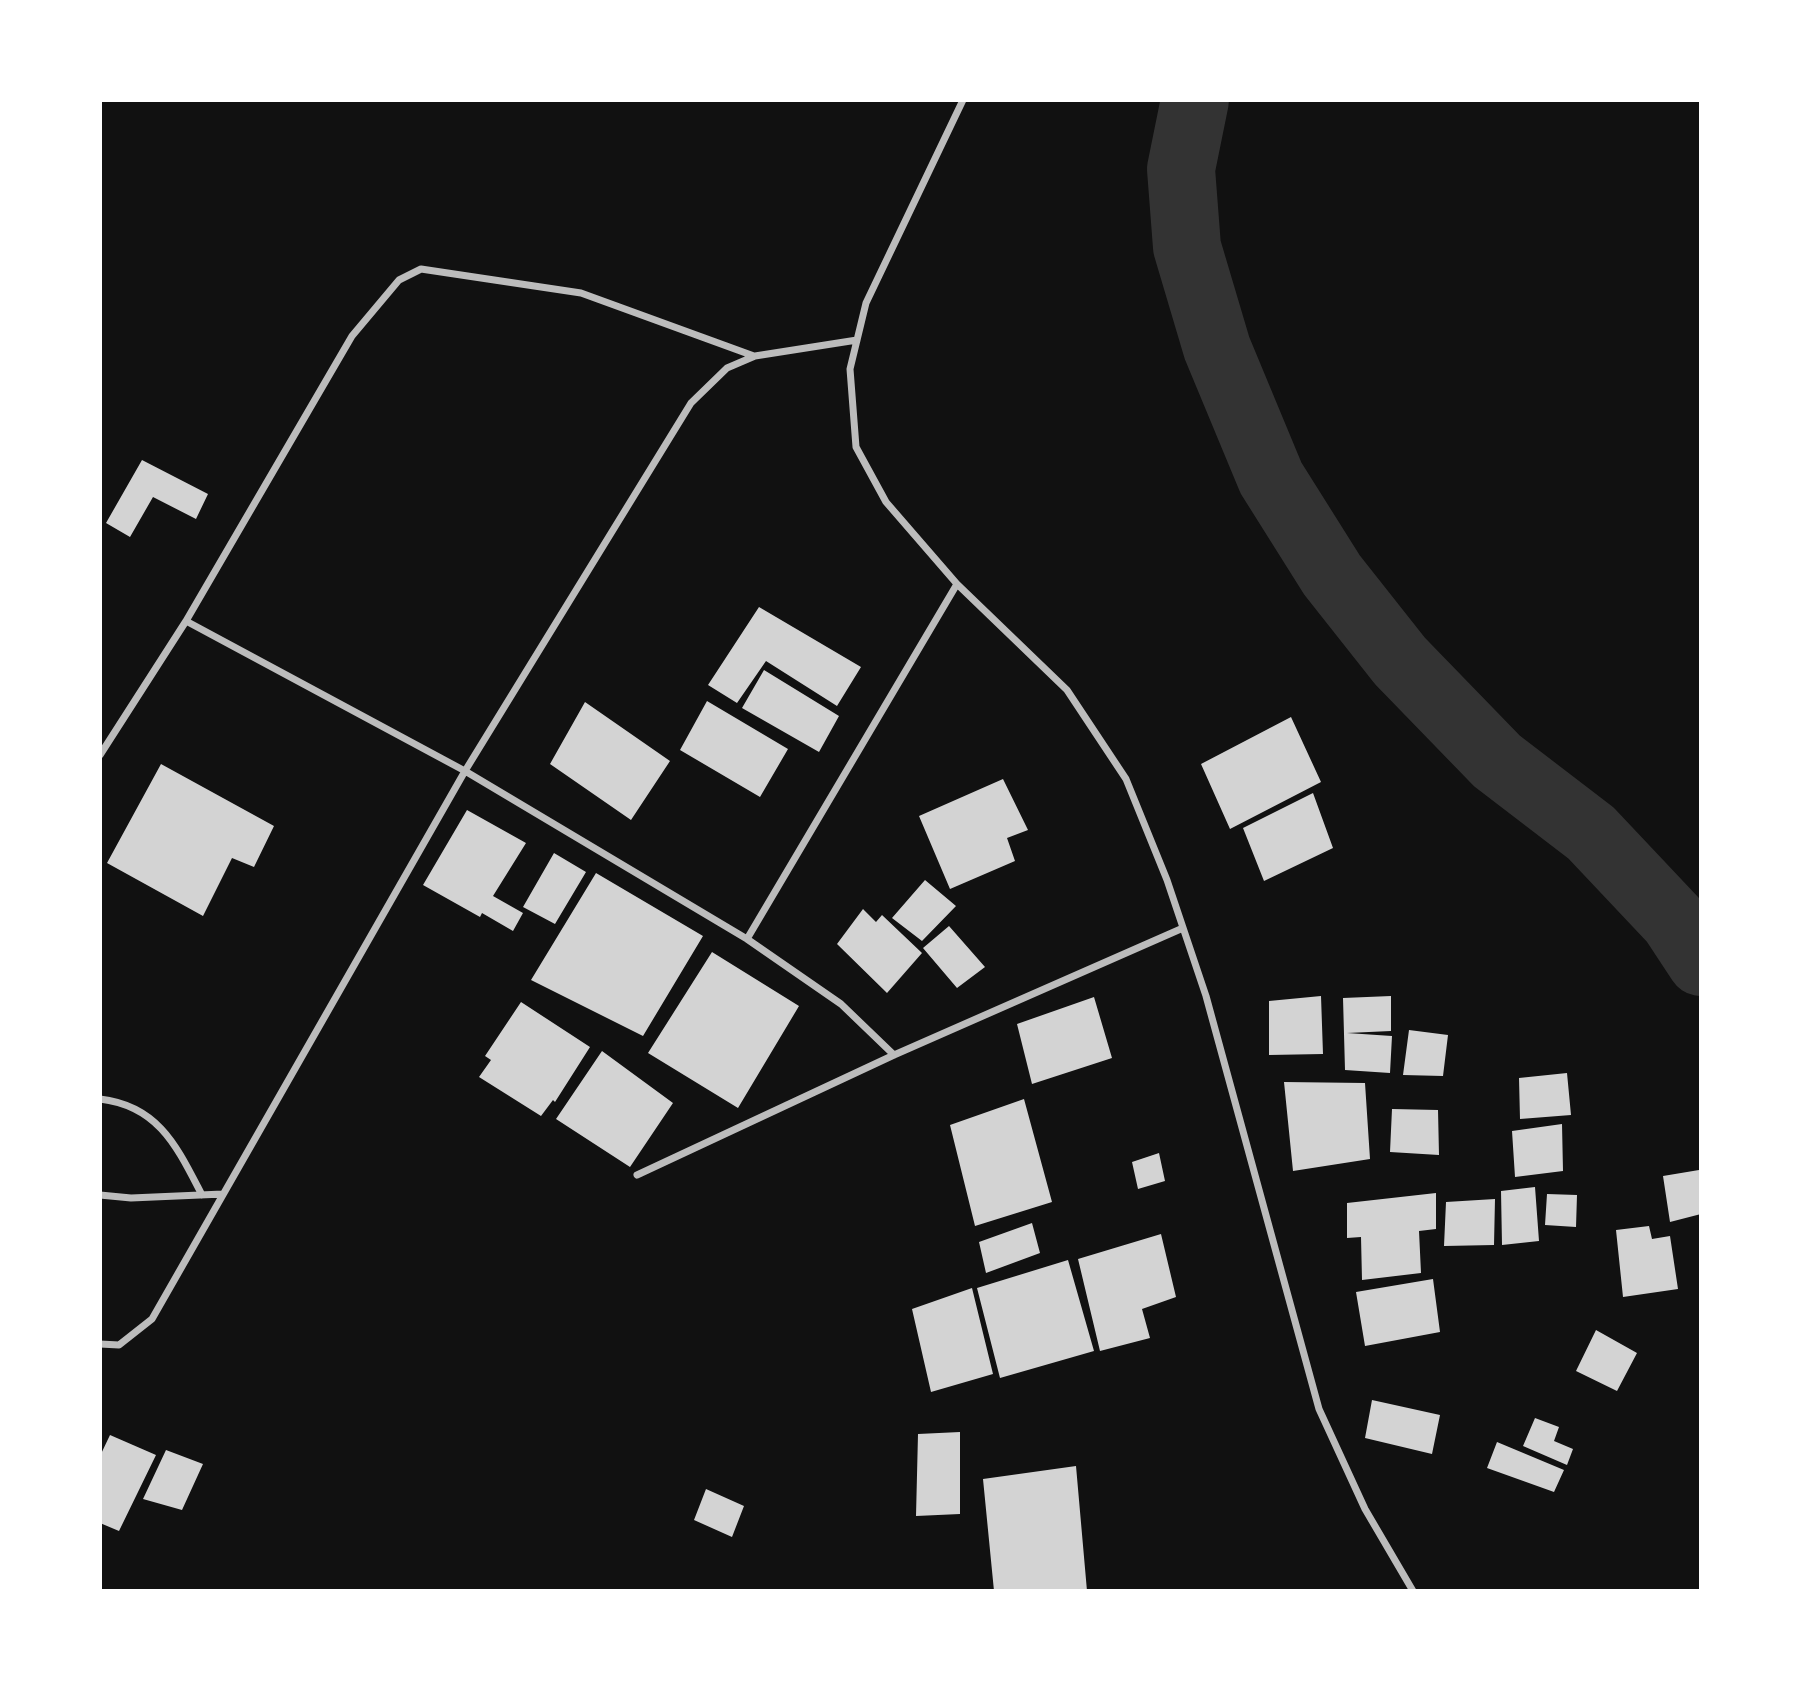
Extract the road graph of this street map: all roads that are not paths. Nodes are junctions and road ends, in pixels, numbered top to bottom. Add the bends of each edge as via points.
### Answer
1 (963, 100) edge
2 (857, 340) junction
3 (755, 356) junction
4 (957, 584) junction
5 (186, 621) junction
6 (100, 755) edge
7 (465, 771) junction
8 (1183, 928) junction
9 (747, 939) junction
10 (894, 1055) junction
11 (100, 1098) edge
12 (637, 1175) dead end
13 (223, 1194) junction
14 (100, 1195) edge
15 (202, 1195) junction
16 (100, 1344) edge
17 (1413, 1591) edge

1 - 2 street via 866,303
2 - 3 street
2 - 4 street via 850,369 856,447 886,502
3 - 5 street via 581,293 421,269 398,279 352,336
3 - 7 street via 727,368 691,404
4 - 8 street via 1067,690 1126,779
4 - 9 street
5 - 6 street
5 - 7 street
7 - 9 street
7 - 13 street
8 - 10 street
8 - 17 street via 1206,996 1319,1409 1365,1509
9 - 10 street via 841,1004
10 - 12 street
11 - 15 street via 133,1107 155,1120 177,1148
13 - 15 street
13 - 16 street via 152,1319 119,1345
14 - 15 street

